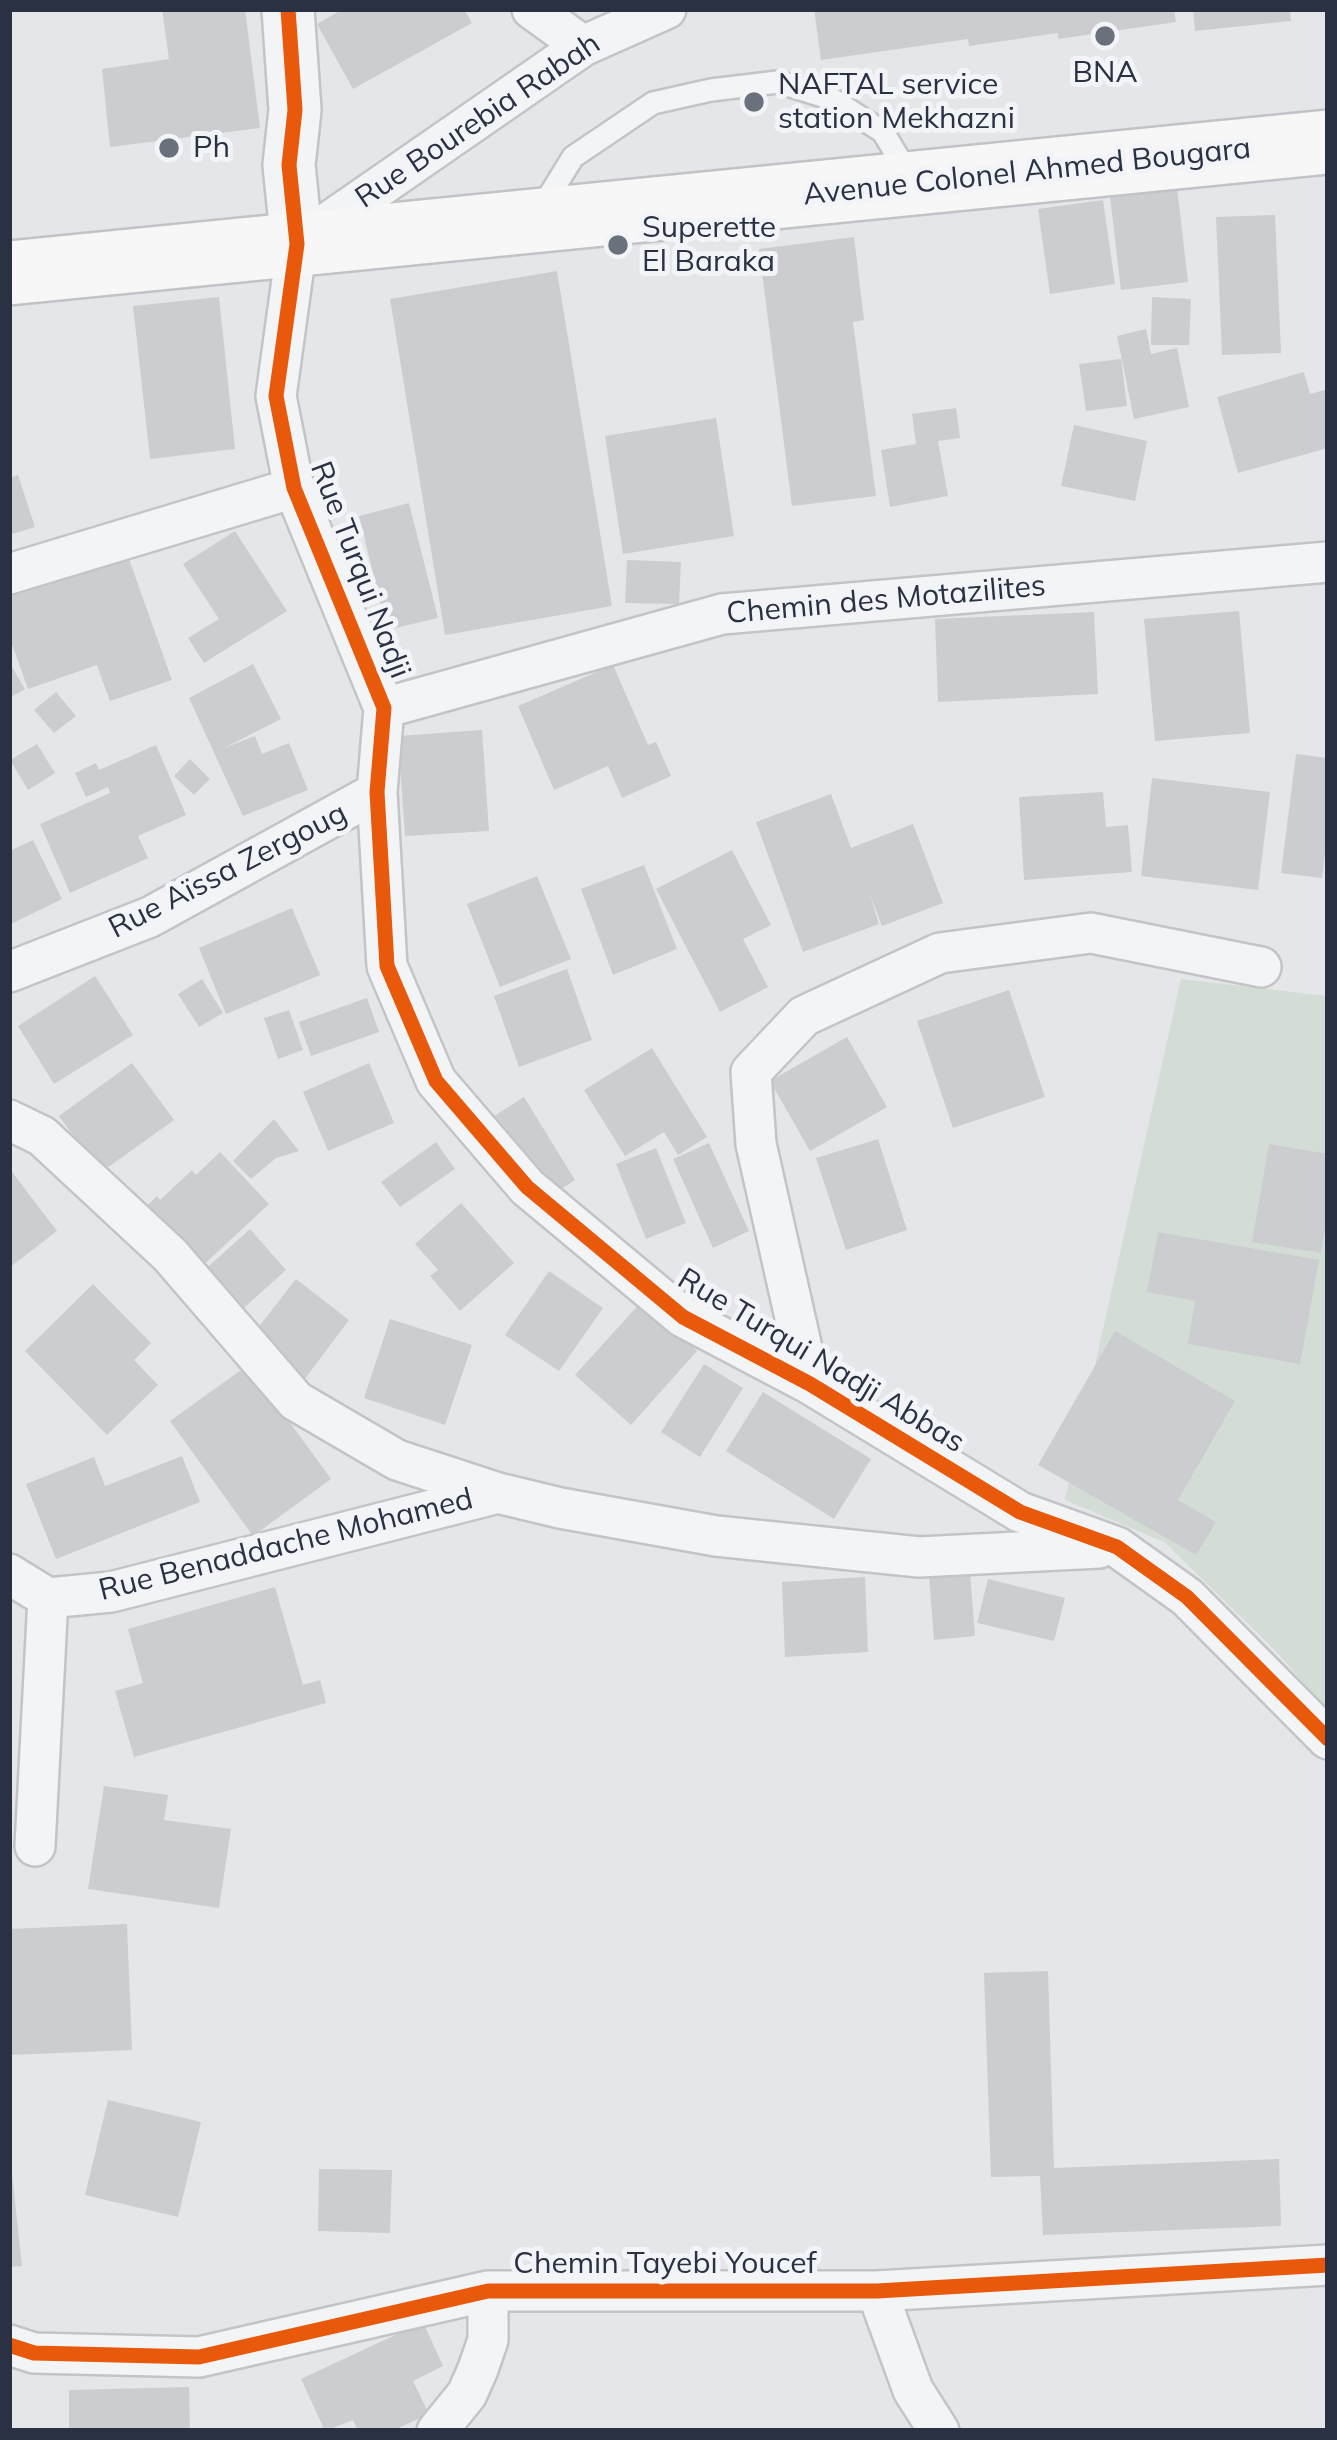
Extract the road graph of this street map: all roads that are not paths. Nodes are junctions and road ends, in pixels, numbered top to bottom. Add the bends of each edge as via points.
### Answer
1 (289, 9) edge
2 (532, 9) edge
3 (666, 9) edge
4 (583, 46) junction
5 (1328, 142) edge
6 (914, 183) junction
7 (534, 221) junction
8 (297, 244) junction
9 (9, 273) edge
10 (294, 488) junction
11 (1328, 562) edge
12 (9, 574) edge
13 (384, 708) junction
14 (377, 792) junction
15 (1261, 968) dead end
16 (9, 972) edge
17 (9, 1120) edge
18 (810, 1384) junction
19 (498, 1493) junction
20 (1117, 1547) junction
21 (9, 1574) edge
22 (48, 1598) junction
23 (1328, 1739) edge
24 (35, 1846) dead end
25 (1328, 2265) edge
26 (488, 2291) junction
27 (877, 2291) junction
28 (9, 2345) edge
29 (437, 2431) edge
30 (939, 2431) edge

1 - 8 street, Rue Turqui Nadji
2 - 4 street
3 - 4 street, Rue Bourebia Rabah
4 - 8 street, Rue Bourebia Rabah
5 - 6 main road, Avenue Colonel Ahmed Bougara
6 - 7 main road, Avenue Colonel Ahmed Bougara
6 - 7 lane via 883,132 832,98 778,82 653,103 573,157
7 - 8 main road, Avenue Colonel Ahmed Bougara
8 - 9 main road, Avenue Colonel Ahmed Bougara
8 - 10 street, Rue Turqui Nadji via 277,396
10 - 12 street
10 - 13 street, Rue Turqui Nadji
11 - 13 street, Chemin des Motazilites via 722,614
13 - 14 street, Rue Turqui Nadji
14 - 16 street, Rue Aïssa Zergoug via 150,917
14 - 18 street, Rue Turqui Nadji Abbas via 388,965 436,1081 527,1187 683,1316
15 - 18 street via 1091,933 940,953 804,1016 751,1072 756,1144
17 - 19 street via 42,1136 170,1255 296,1401 398,1460
18 - 20 street, Rue Turqui Nadji Abbas via 1020,1512
19 - 20 street via 716,1536 919,1558
19 - 22 street, Rue Benaddache Mohamed via 111,1592
20 - 23 street, Rue Turqui Nadji Abbas via 1187,1597
21 - 22 street
22 - 24 street
25 - 27 street, Chemin Tayebi Youcef
26 - 27 street, Chemin Tayebi Youcef
26 - 28 street, Chemin Tayebi Youcef via 200,2356 34,2353
26 - 29 street via 488,2340 478,2369
27 - 30 street via 913,2390

